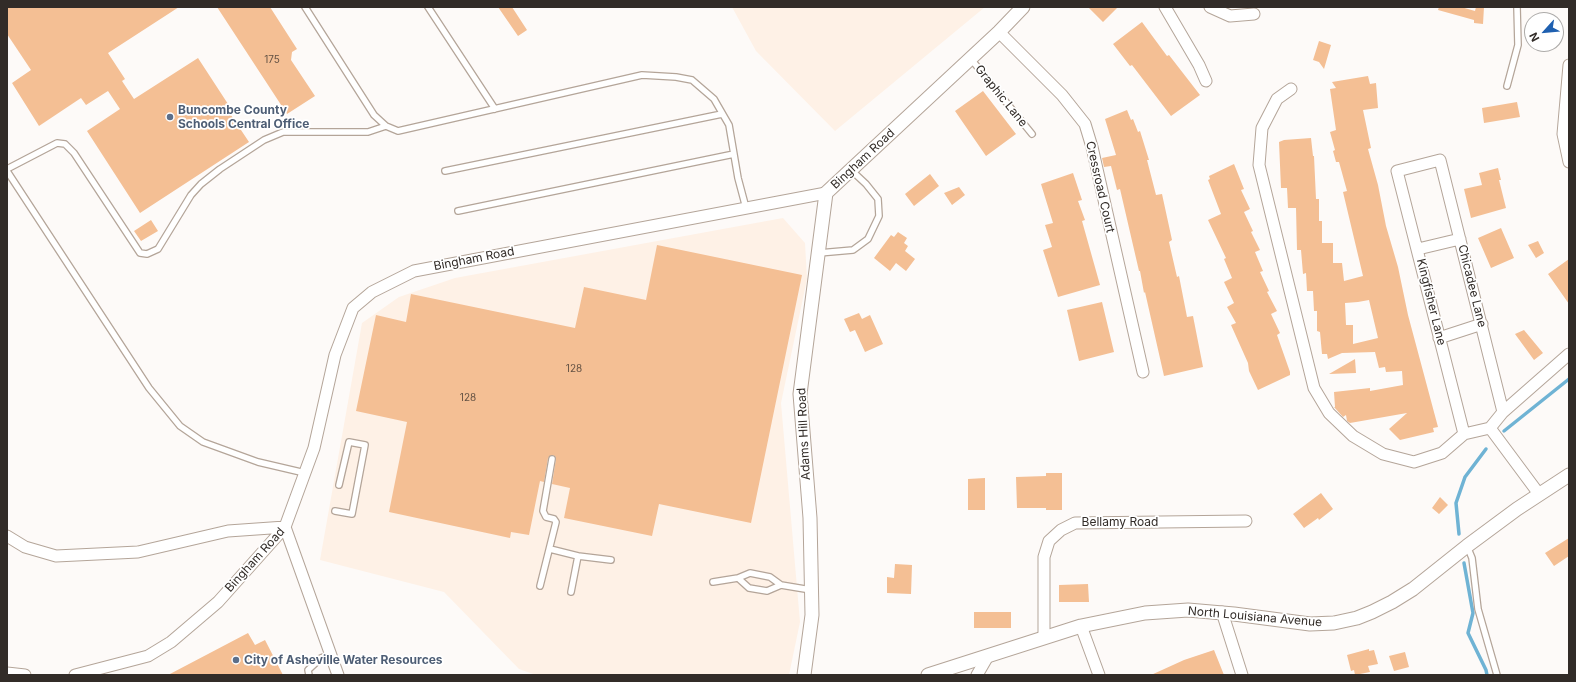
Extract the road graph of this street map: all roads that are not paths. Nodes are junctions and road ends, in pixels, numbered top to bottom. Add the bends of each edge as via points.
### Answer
1 (304, 7) edge
2 (428, 7) edge
3 (1023, 7) edge
4 (1165, 7) edge
5 (1210, 7) edge
6 (1518, 7) edge
7 (1254, 14) dead end
8 (999, 32) junction
9 (970, 59) junction
10 (1569, 65) edge
11 (1206, 82) dead end
12 (1507, 86) dead end
13 (1291, 89) dead end
14 (495, 109) junction
15 (722, 114) junction
16 (386, 126) junction
17 (1032, 134) dead end
18 (734, 154) junction
19 (1440, 160) joint
20 (1569, 162) edge
21 (851, 169) junction
22 (7, 170) edge
23 (445, 171) dead end
24 (826, 193) junction
25 (746, 208) junction
26 (458, 211) dead end
27 (1460, 239) junction
28 (1418, 249) junction
29 (818, 253) junction
30 (1482, 324) junction
31 (1439, 338) junction
32 (1569, 354) edge
33 (1143, 372) dead end
34 (1503, 412) junction
35 (1490, 428) junction
36 (1464, 434) junction
37 (552, 458) dead end
38 (306, 473) junction
39 (1569, 475) edge
40 (339, 485) dead end
41 (1539, 494) junction
42 (335, 511) dead end
43 (1246, 521) dead end
44 (285, 527) junction
45 (7, 536) edge
46 (1467, 546) junction
47 (550, 549) junction
48 (578, 556) junction
49 (611, 560) dead end
50 (738, 578) junction
51 (713, 582) dead end
52 (781, 585) junction
53 (540, 586) dead end
54 (812, 590) junction
55 (571, 592) dead end
56 (1222, 612) junction
57 (1080, 626) junction
58 (1044, 638) junction
59 (331, 654) junction
60 (988, 656) junction
61 (944, 672) edge
62 (7, 673) edge
63 (805, 673) edge
64 (25, 675) edge
65 (75, 675) edge
66 (309, 675) edge
67 (338, 675) edge
68 (928, 675) edge
69 (977, 675) edge
70 (1099, 675) edge
71 (1242, 675) edge
72 (1497, 675) edge

1 - 16 lane via 374,116
2 - 14 lane
3 - 8 street, Bingham Road
4 - 11 street via 1199,65
5 - 7 street via 1230,16
6 - 12 lane via 1518,44
8 - 9 street, Bingham Road
8 - 33 street, Cressroad Court via 1062,95 1085,124
9 - 17 lane, Graphic Lane
9 - 21 street, Bingham Road
10 - 20 street via 1563,134
13 - 36 street via 1277,99 1262,128 1259,165 1314,388 1328,413 1353,436 1383,454 1414,462 1442,452
14 - 15 lane via 642,75 692,80 714,99
14 - 16 lane via 398,132
15 - 18 lane via 729,126
15 - 23 lane
16 - 22 lane via 368,132 283,132 264,140 201,184 191,195 158,249 147,254 140,253 74,153 65,144 57,143
18 - 25 lane
18 - 26 lane
19 - 27 street, Chicadee Lane
19 - 28 street, Kingfisher Lane via 1396,171
21 - 24 street, Bingham Road
21 - 29 lane via 878,199 879,216 868,239 853,250
22 - 38 lane via 149,388 180,426 203,442 258,462
24 - 25 street, Bingham Road
24 - 29 street, Adams Hill Road
25 - 38 street, Bingham Road via 414,271 372,292 353,308 335,354
27 - 28 street
27 - 30 street, Chicadee Lane
28 - 31 street, Kingfisher Lane
29 - 54 street, Adams Hill Road via 800,394 810,516
30 - 31 street
30 - 34 street, Chicadee Lane
31 - 36 street, Kingfisher Lane
32 - 34 street
34 - 35 street
35 - 36 street
35 - 41 street
37 - 47 lane via 544,511 546,517 556,522
38 - 44 street, Bingham Road
39 - 41 street, North Louisiana Avenue
40 - 42 lane via 349,442 365,445 352,514
41 - 46 street, North Louisiana Avenue
43 - 58 street, Bellamy Road via 1075,522 1061,530 1049,541 1044,557
44 - 45 street via 228,531 138,552 56,556 25,547
44 - 59 street
44 - 65 street, Bingham Road via 218,602 172,642 148,656
46 - 56 street, North Louisiana Avenue via 1413,589 1357,618 1334,623 1310,624
46 - 72 lane via 1472,558 1478,609
47 - 48 lane
47 - 53 lane
48 - 49 lane
48 - 55 lane
50 - 51 lane
50 - 52 lane via 750,572 770,577
50 - 52 lane via 749,588 767,592
52 - 54 lane
54 - 63 street, Adams Hill Road via 812,615
56 - 57 street, North Louisiana Avenue via 1188,610 1145,613
56 - 71 street
57 - 58 street, North Louisiana Avenue
57 - 70 street
58 - 60 street, North Louisiana Avenue
59 - 66 lane via 321,658 308,670
59 - 67 street
60 - 61 street, North Louisiana Avenue
60 - 69 street
61 - 68 street, North Louisiana Avenue
62 - 64 street

